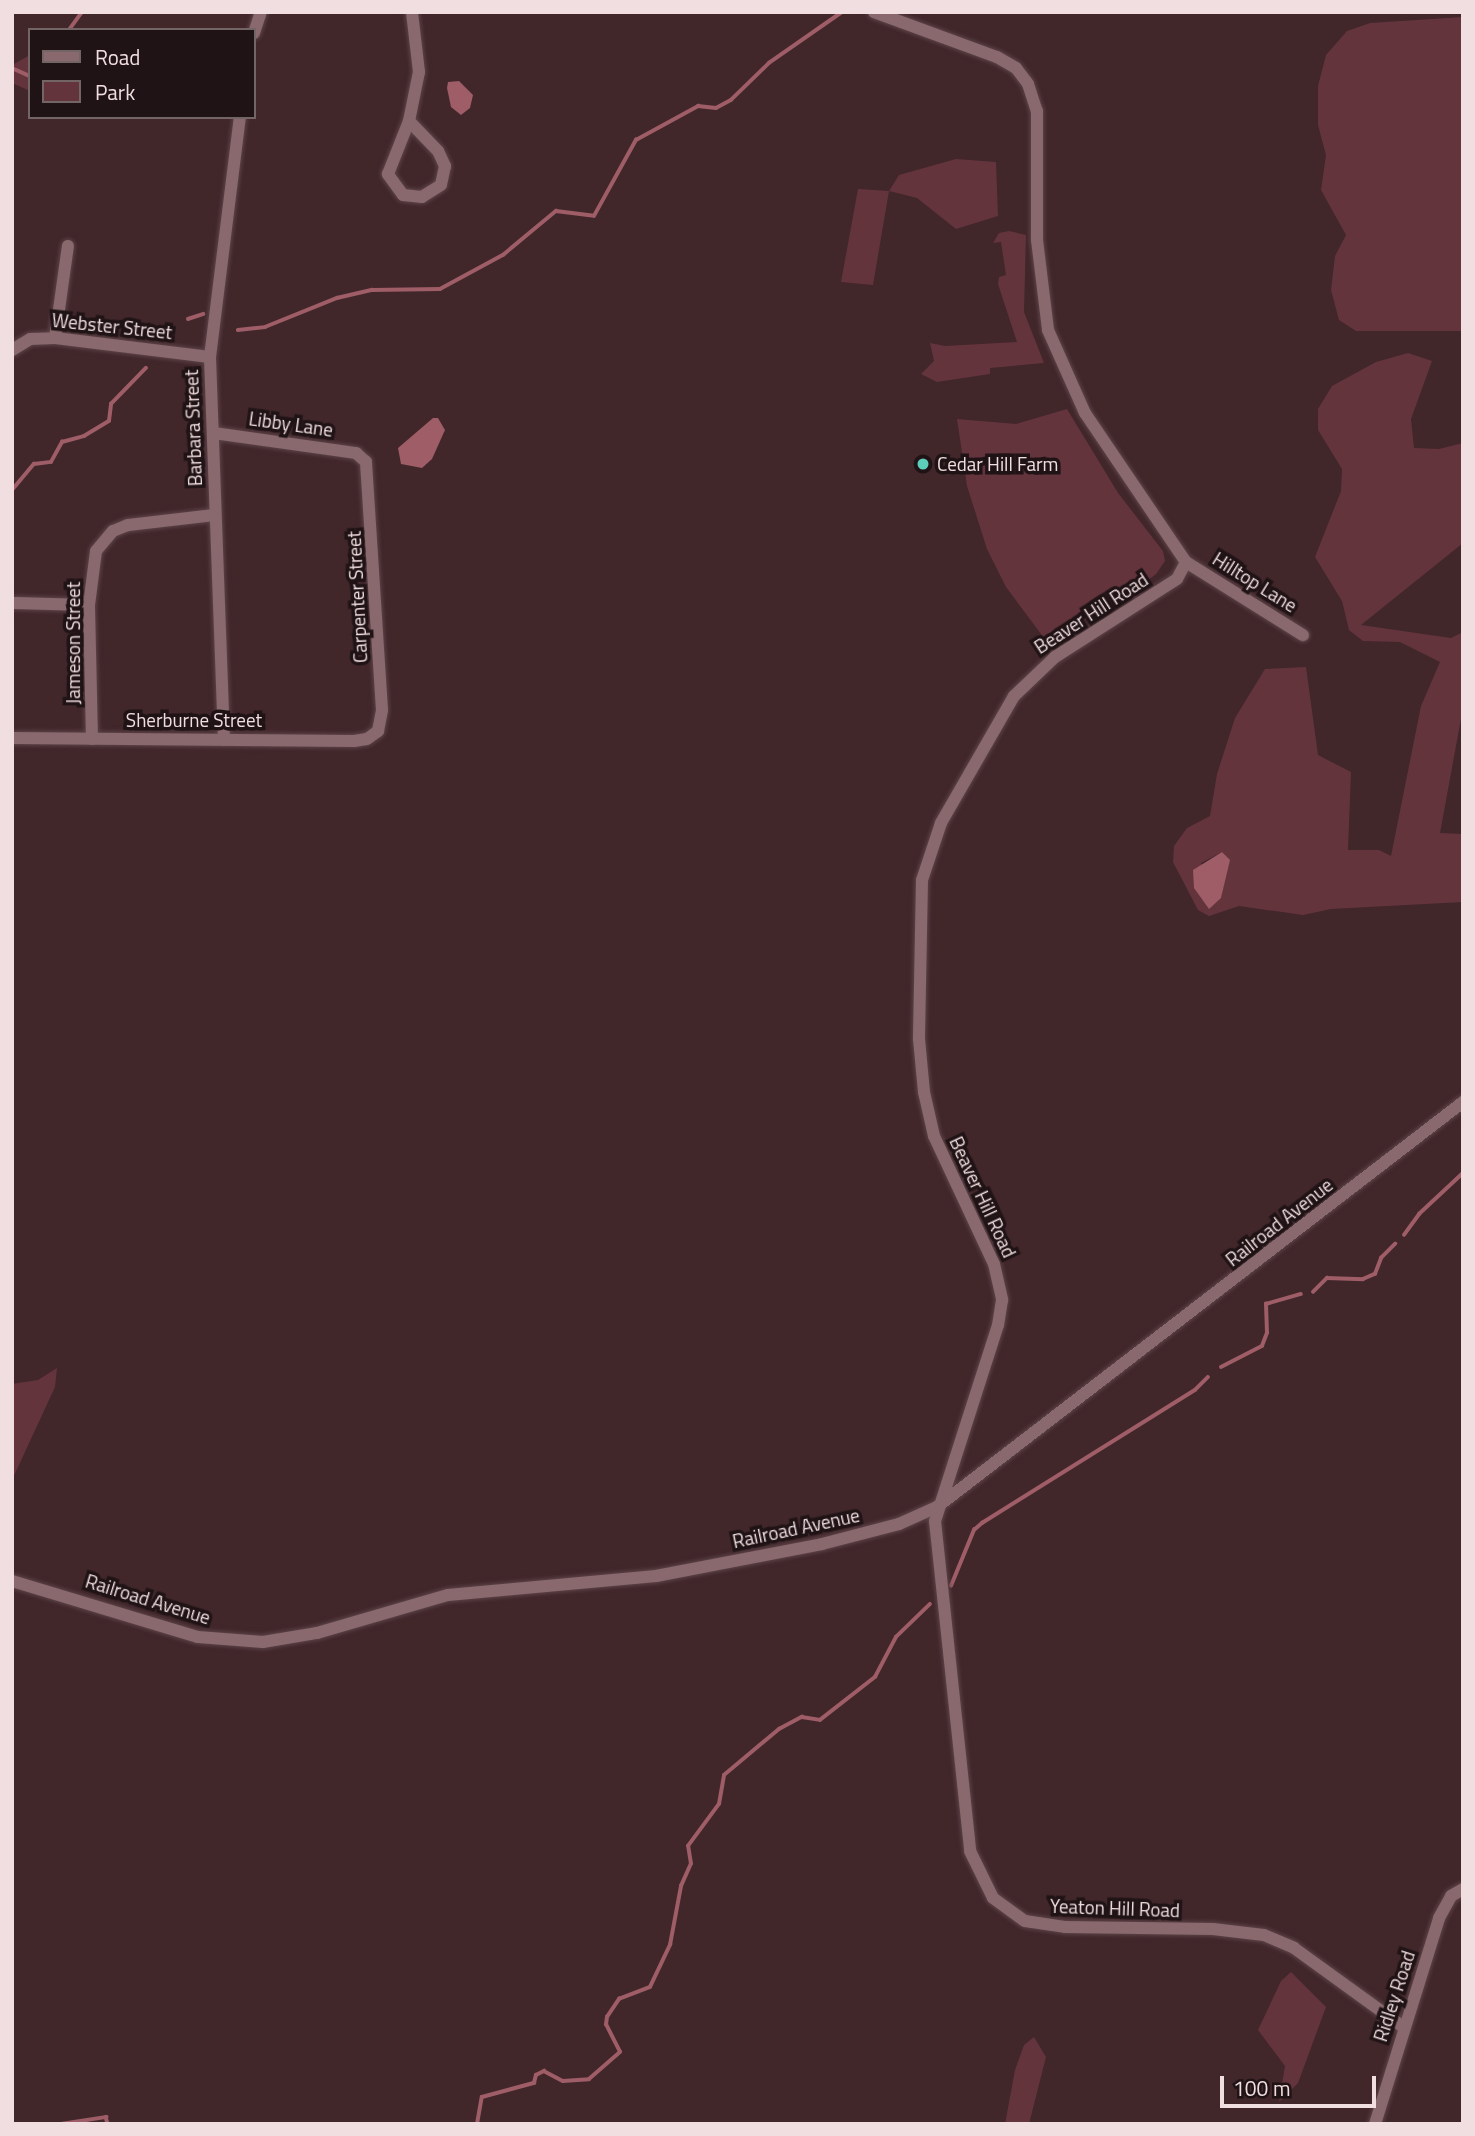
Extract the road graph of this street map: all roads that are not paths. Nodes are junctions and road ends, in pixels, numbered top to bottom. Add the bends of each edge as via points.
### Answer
1 (412, 12) edge
2 (874, 12) edge
3 (240, 119) edge
4 (409, 121) junction
5 (68, 246) dead end
6 (55, 338) junction
7 (12, 350) edge
8 (210, 357) junction
9 (214, 433) junction
10 (362, 457) joint
11 (214, 515) junction
12 (1186, 562) junction
13 (12, 603) edge
14 (89, 605) junction
15 (1303, 635) dead end
16 (374, 734) joint
17 (12, 738) edge
18 (92, 739) junction
19 (224, 740) junction
20 (1463, 1102) edge
21 (937, 1507) junction
22 (12, 1581) edge
23 (1463, 1889) edge
24 (1403, 2027) junction
25 (1376, 2124) edge

1 - 4 street via 419,72
2 - 12 street via 997,57 1016,68 1028,84 1037,120 1037,240 1048,330 1085,412
3 - 8 street, Barbara Street
4 - 4 street via 388,174 396,190 415,198 441,185 445,166 438,151
5 - 6 street
6 - 7 street, Webster Street via 30,340
6 - 8 street, Webster Street
8 - 9 street, Barbara Street
9 - 10 street, Libby Lane
9 - 11 street, Barbara Street
10 - 16 street, Carpenter Street via 369,469 382,710
11 - 14 street, Jameson Street via 140,522 113,531 96,551
11 - 19 street, Barbara Street
12 - 15 street, Hilltop Lane
12 - 21 street, Beaver Hill Road via 1182,575 1160,593 1068,648 1025,683 989,733 927,858 919,936 924,1092 934,1136 994,1264 1002,1300 998,1325
13 - 14 street
14 - 18 street, Jameson Street
16 - 19 street, Sherburne Street via 354,741
17 - 18 street, Sherburne Street
18 - 19 street, Sherburne Street
20 - 21 street, Railroad Avenue
21 - 22 street, Railroad Avenue via 899,1524 822,1544 626,1580 448,1595 317,1633 263,1642 198,1637
21 - 24 street, Yeaton Hill Road via 935,1537 965,1821 976,1868 993,1898 1016,1917 1045,1926 1213,1929 1276,1939
23 - 24 street, Ridley Road via 1444,1904
24 - 25 street, Ridley Road

